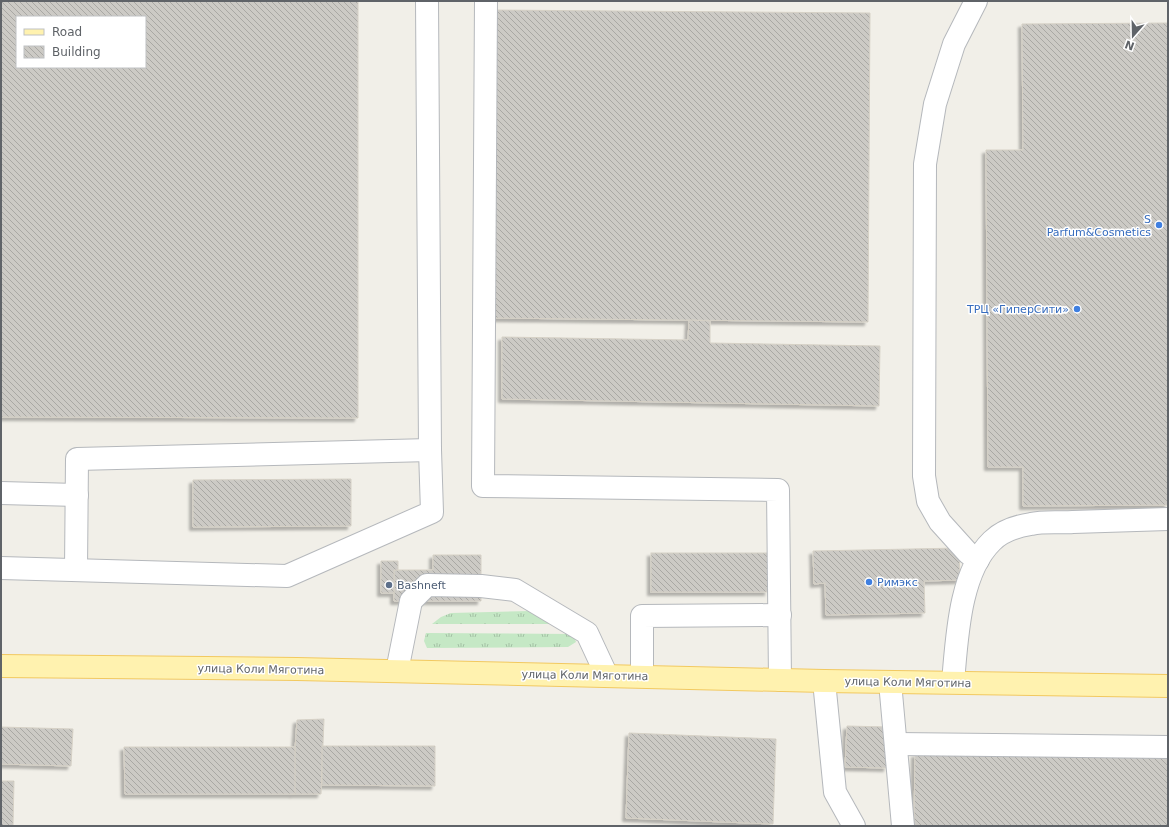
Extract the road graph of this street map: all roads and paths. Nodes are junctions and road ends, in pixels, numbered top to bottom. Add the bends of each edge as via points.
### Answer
1 (428, 1) edge
2 (486, 1) edge
3 (976, 1) edge
4 (430, 450) junction
5 (1, 493) edge
6 (77, 495) junction
7 (1168, 520) edge
8 (978, 560) junction
9 (1, 568) edge
10 (76, 570) junction
11 (780, 615) junction
12 (1, 666) edge
13 (397, 671) junction
14 (608, 676) junction
15 (642, 676) junction
16 (780, 680) junction
17 (824, 681) junction
18 (890, 682) junction
19 (953, 682) junction
20 (1168, 686) edge
21 (896, 744) junction
22 (1168, 747) edge
23 (854, 826) edge
24 (903, 826) edge

1 - 4 lane
2 - 11 lane via 483,486 778,490
3 - 8 lane via 954,44 935,104 925,164 924,476 928,501 940,522 968,553
4 - 6 lane via 77,459
4 - 10 lane via 432,512 287,576
5 - 6 lane
6 - 10 lane
7 - 8 lane via 1031,524 1006,531 992,540
8 - 19 lane via 965,595 958,628
9 - 10 lane
11 - 15 lane via 642,616
11 - 16 lane
12 - 13 main road, улица Коли Мяготина
13 - 14 main road, улица Коли Мяготина
13 - 14 lane via 411,601 427,585 450,585 515,590 587,632
14 - 15 main road, улица Коли Мяготина
15 - 16 main road, улица Коли Мяготина
16 - 17 main road, улица Коли Мяготина
17 - 18 main road, улица Коли Мяготина
17 - 23 lane via 835,792
18 - 19 main road, улица Коли Мяготина
18 - 21 lane
19 - 20 main road, улица Коли Мяготина
21 - 22 lane
21 - 24 lane

